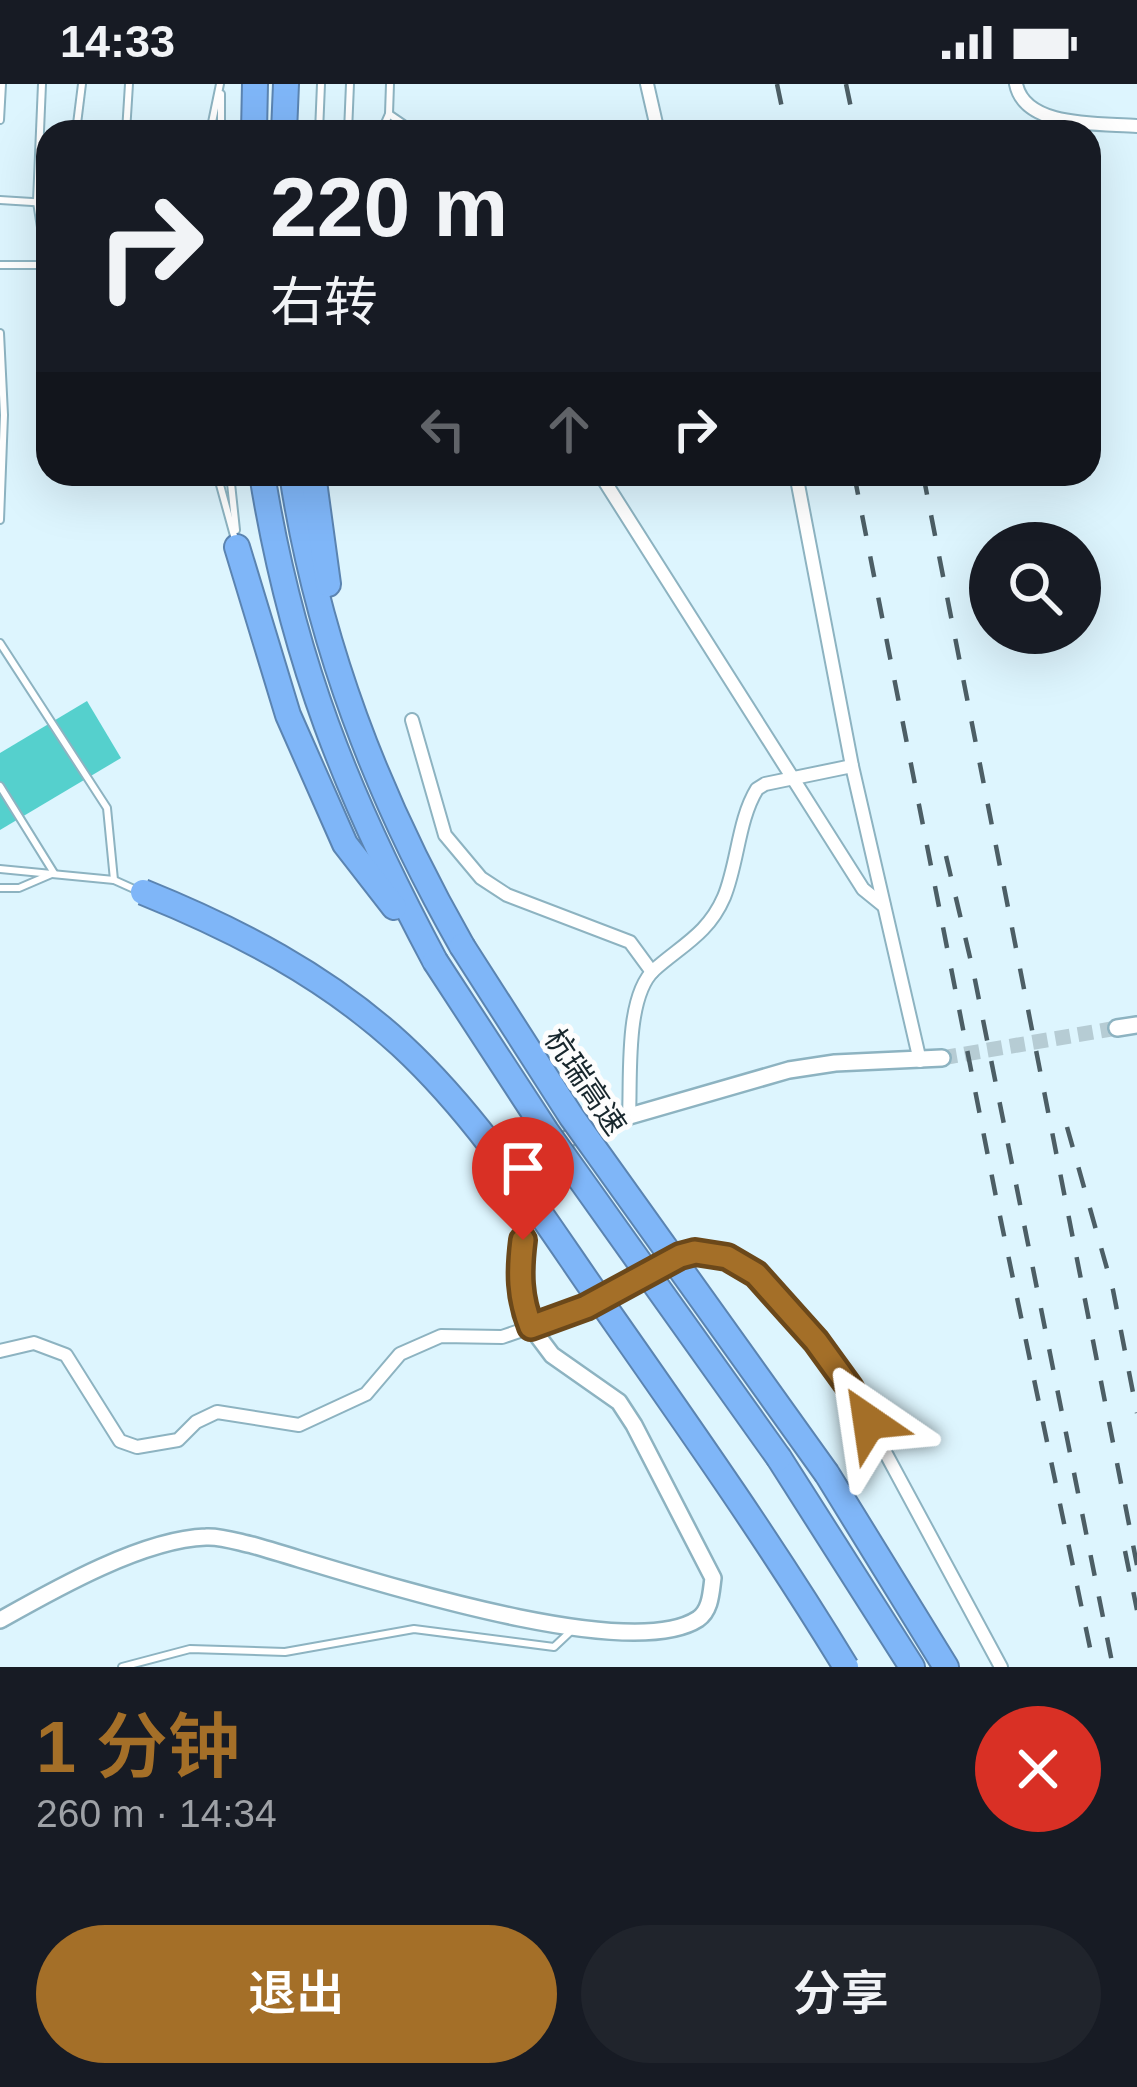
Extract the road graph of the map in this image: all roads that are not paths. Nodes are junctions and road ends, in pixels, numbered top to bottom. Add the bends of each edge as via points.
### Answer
1 (2, 84) edge
2 (43, 84) edge
3 (82, 84) edge
4 (129, 84) edge
5 (221, 84) edge
6 (255, 84) edge
7 (286, 84) edge
8 (321, 84) edge
9 (350, 84) edge
10 (390, 84) edge
11 (646, 84) edge
12 (1016, 84) edge
13 (389, 114) junction
14 (0, 120) edge
15 (41, 120) edge
16 (78, 120) edge
17 (127, 120) edge
18 (213, 120) edge
19 (221, 120) edge
20 (254, 120) edge
21 (284, 120) edge
22 (320, 120) edge
23 (348, 120) edge
24 (386, 120) edge
25 (398, 120) edge
26 (655, 120) edge
27 (1091, 120) edge
28 (1101, 121) edge
29 (1137, 126) edge
30 (0, 200) edge
31 (36, 202) edge
32 (0, 265) edge
33 (36, 265) edge
34 (0, 333) edge
35 (220, 486) edge
36 (231, 486) edge
37 (264, 486) edge
38 (294, 486) edge
39 (315, 486) edge
40 (608, 486) edge
41 (798, 486) edge
42 (0, 520) edge
43 (237, 547) junction
44 (0, 643) edge
45 (412, 720) dead end
46 (363, 745) junction
47 (852, 766) junction
48 (792, 778) junction
49 (0, 786) edge
50 (0, 869) edge
51 (54, 874) junction
52 (114, 880) junction
53 (0, 888) edge
54 (143, 892) joint
55 (885, 907) junction
56 (435, 961) junction
57 (652, 972) junction
58 (1137, 1025) edge
59 (1117, 1028) tunnel mouth
60 (943, 1058) tunnel mouth
61 (920, 1061) junction
62 (629, 1115) junction
63 (531, 1327) junction
64 (0, 1351) edge
65 (0, 1620) edge
66 (572, 1630) junction
67 (122, 1667) edge
68 (846, 1667) edge
69 (912, 1667) edge
70 (946, 1667) edge
71 (1001, 1667) edge

1 - 14 lane
2 - 15 lane
3 - 16 lane
4 - 17 lane
5 - 18 lane
5 - 19 lane
6 - 20 highway
7 - 21 highway
8 - 22 lane
9 - 23 lane
10 - 13 lane
11 - 26 street
12 - 27 street via 1038,113
13 - 24 lane
13 - 25 lane
28 - 29 street
30 - 31 lane
32 - 33 lane
34 - 42 lane
35 - 43 lane
36 - 43 lane
37 - 56 highway, 杭瑞高速 via 289,614 316,700 359,810
38 - 46 highway, 杭瑞高速 via 321,618
39 - 46 highway
40 - 48 street
41 - 47 street
43 - 56 highway via 288,715 345,844
44 - 52 lane via 107,808
45 - 57 street via 445,835 481,878 630,942
46 - 70 highway, 杭瑞高速, bridge via 462,946 571,1116 826,1474
47 - 48 street
47 - 55 street
48 - 55 street via 862,889
48 - 57 street via 757,789 717,910 688,946
49 - 51 lane
50 - 51 lane
51 - 52 lane
51 - 53 lane
52 - 54 lane
54 - 68 highway, bridge via 310,975 433,1077 653,1376
55 - 61 street
56 - 69 highway, 杭瑞高速, bridge
57 - 62 street via 635,1007
58 - 59 street
60 - 61 street
61 - 62 street via 811,1065
62 - 63 street via 562,1140 530,1169 519,1275
63 - 64 street via 502,1337 441,1336 400,1354 366,1394 299,1425 217,1412 178,1440 137,1447 120,1441 66,1355 34,1343
63 - 66 street via 552,1355 619,1402 713,1577 699,1619 652,1636
63 - 71 street via 680,1256 712,1253 742,1262 850,1388
65 - 66 street via 64,1584 165,1544 208,1537
66 - 67 lane via 554,1647 414,1630 285,1652 190,1648

